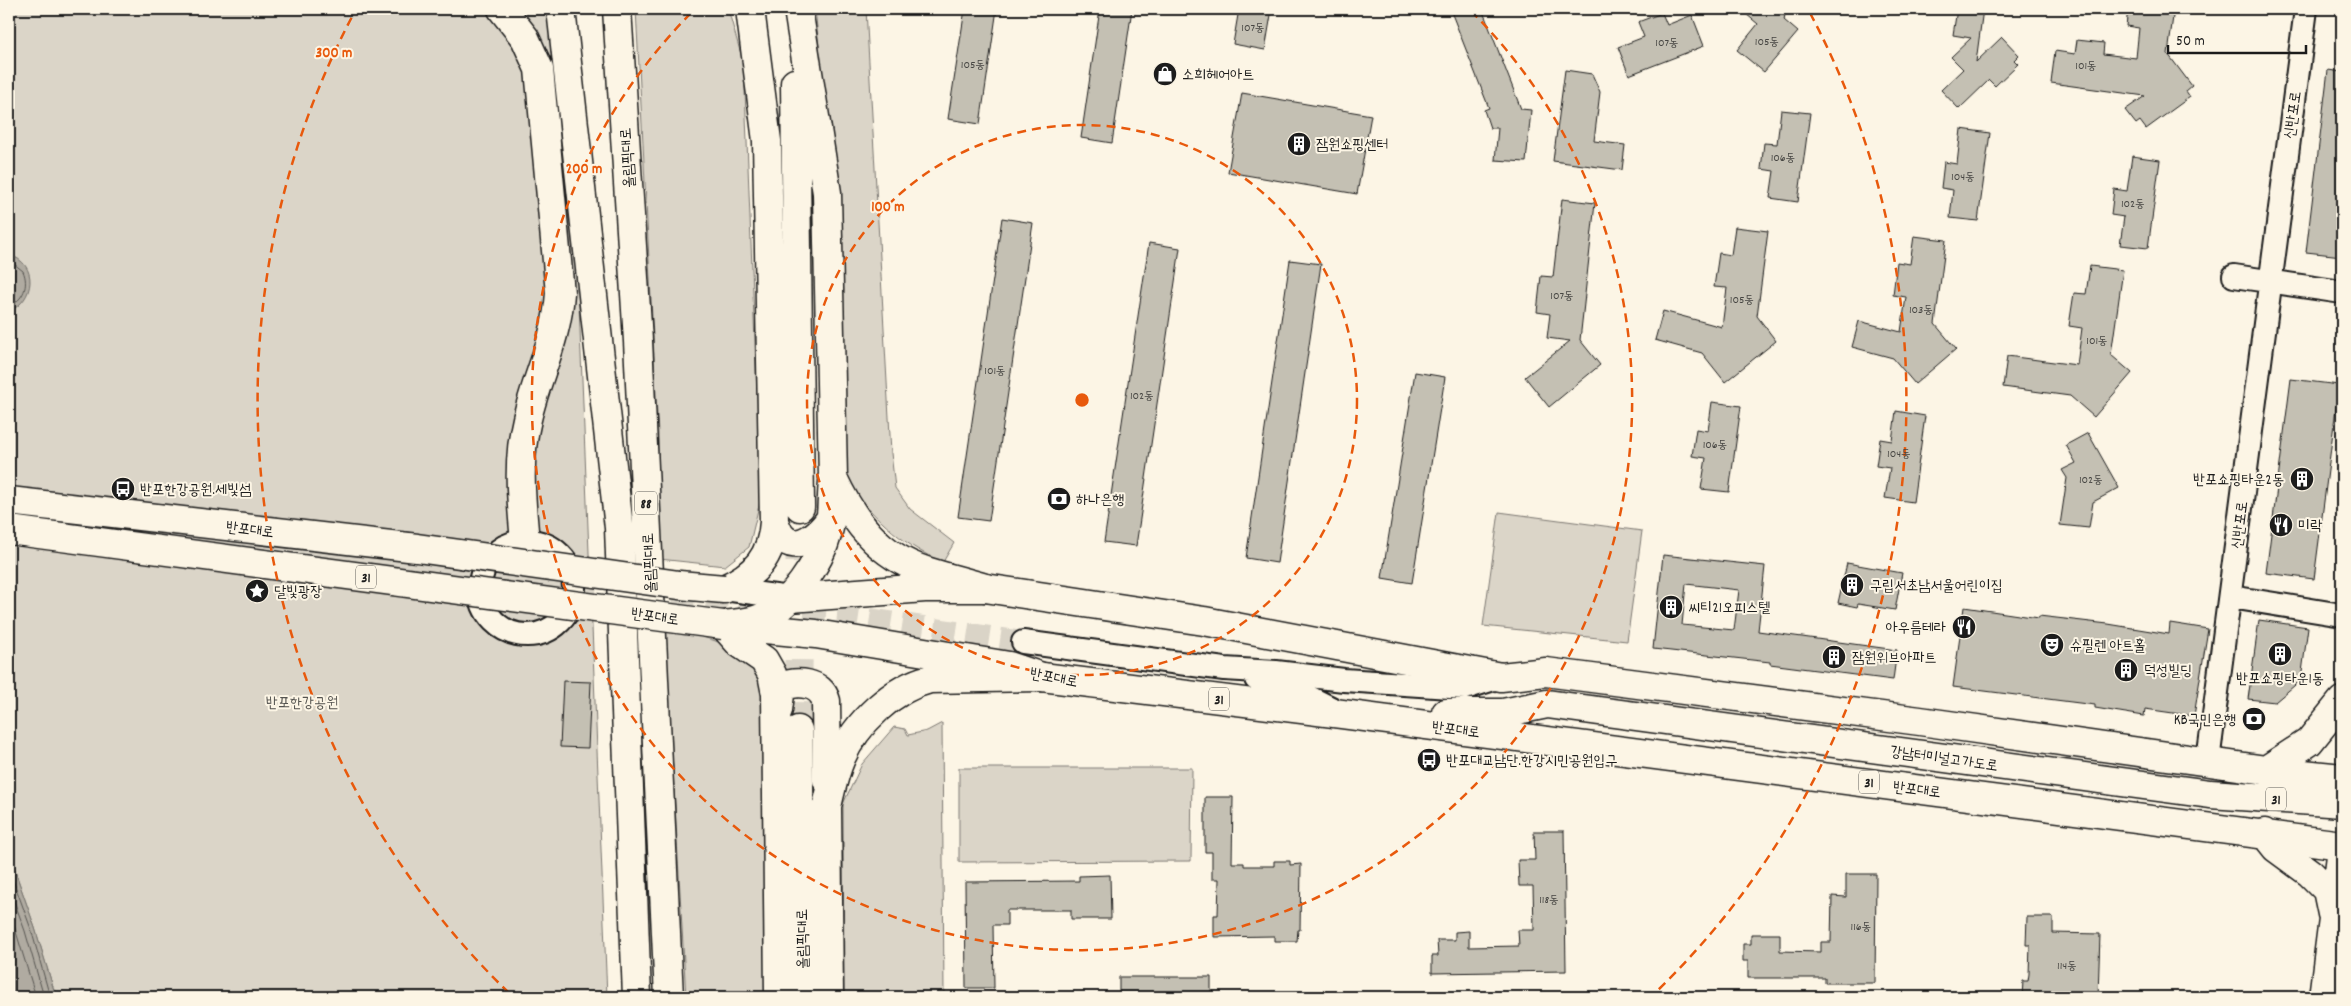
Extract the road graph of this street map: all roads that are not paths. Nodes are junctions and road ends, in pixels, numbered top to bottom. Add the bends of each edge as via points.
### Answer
1 (502, 9) edge
2 (561, 9) edge
3 (617, 9) edge
4 (750, 9) edge
5 (796, 9) edge
6 (2306, 9) edge
7 (2234, 276) dead end
8 (2270, 281) junction
9 (2342, 292) edge
10 (833, 478) junction
11 (9, 501) edge
12 (800, 507) tunnel mouth
13 (831, 516) junction
14 (774, 522) junction
15 (619, 528) junction
16 (9, 530) edge
17 (525, 541) junction
18 (985, 588) junction
19 (724, 589) junction
20 (2230, 597) junction
21 (790, 598) junction
22 (2342, 615) edge
23 (723, 625) junction
24 (1023, 642) tunnel mouth
25 (1224, 669) junction
26 (1042, 677) junction
27 (1501, 677) junction
28 (2342, 701) edge
29 (1547, 704) junction
30 (1342, 714) junction
31 (1396, 721) junction
32 (787, 725) junction
33 (658, 749) junction
34 (2208, 761) junction
35 (2266, 770) junction
36 (2342, 778) edge
37 (2342, 803) edge
38 (827, 806) junction
39 (2264, 833) junction
40 (2342, 846) edge
41 (663, 894) junction
42 (2332, 918) junction
43 (637, 997) edge
44 (658, 997) edge
45 (669, 997) edge
46 (779, 997) edge
47 (803, 997) edge
48 (829, 997) edge
49 (2323, 997) edge

1 - 17 main road via 525,38 539,69 560,293 557,325 524,436 519,482
2 - 15 main road
3 - 33 main road, 올림픽대로 / 88 via 638,331
4 - 14 main road via 767,141
5 - 10 main road via 827,193
5 - 12 main road
6 - 8 street, 신반포로
7 - 8 street
8 - 9 street
8 - 20 street, 신반포로
10 - 13 main road
10 - 18 main road via 849,511 863,530 890,553 924,571
11 - 19 main road, 반포대로 / 31, bridge via 417,548
13 - 14 main road via 824,529 802,542 781,536
13 - 21 main road via 818,556
14 - 19 main road via 773,538 766,555 742,581
15 - 33 main road
15 - 43 main road
16 - 23 main road, 반포대로 / 31, bridge
17 - 17 street via 511,543 490,560 483,570 480,590 489,615 503,628 520,634 553,628 571,606 574,592 569,566 556,551 538,542
18 - 21 main road, 반포대로 / 31 via 925,588
18 - 27 main road, 반포대로 / 31 via 1204,621
19 - 21 street, 반포대로 / 31
20 - 22 street
20 - 34 street
21 - 23 main road via 760,619
23 - 26 main road, 반포대로 / 31 via 816,634 1009,666
23 - 32 main road via 739,643 764,660 772,674
24 - 25 street, 반포대로
25 - 27 street via 1465,688
25 - 30 street via 1313,699
26 - 30 main road, 반포대로 / 31
26 - 38 main road via 930,679 901,691 875,712 849,744 834,776
27 - 29 main road, 31
27 - 34 main road, 반포대로 / 31 via 1546,672
28 - 35 main road via 2309,742
29 - 31 main road, 31 via 1503,713 1425,713
29 - 37 main road, 강남터미널고가도로 / 31 via 2210,794
30 - 31 main road, 반포대로 / 31
31 - 39 main road, 반포대로 / 31
32 - 38 main road via 781,687 790,683 816,686 826,701
32 - 46 main road
32 - 47 main road, 올림픽대로
33 - 41 main road, 올림픽대로 / 88
34 - 35 main road, 반포대로 / 31
35 - 36 main road, 반포대로 / 31
38 - 48 main road
39 - 40 main road, 반포대로 / 31
39 - 42 main road via 2276,848 2327,890
40 - 42 main road
41 - 44 main road
41 - 45 main road, 올림픽대로 / 88
42 - 49 main road

